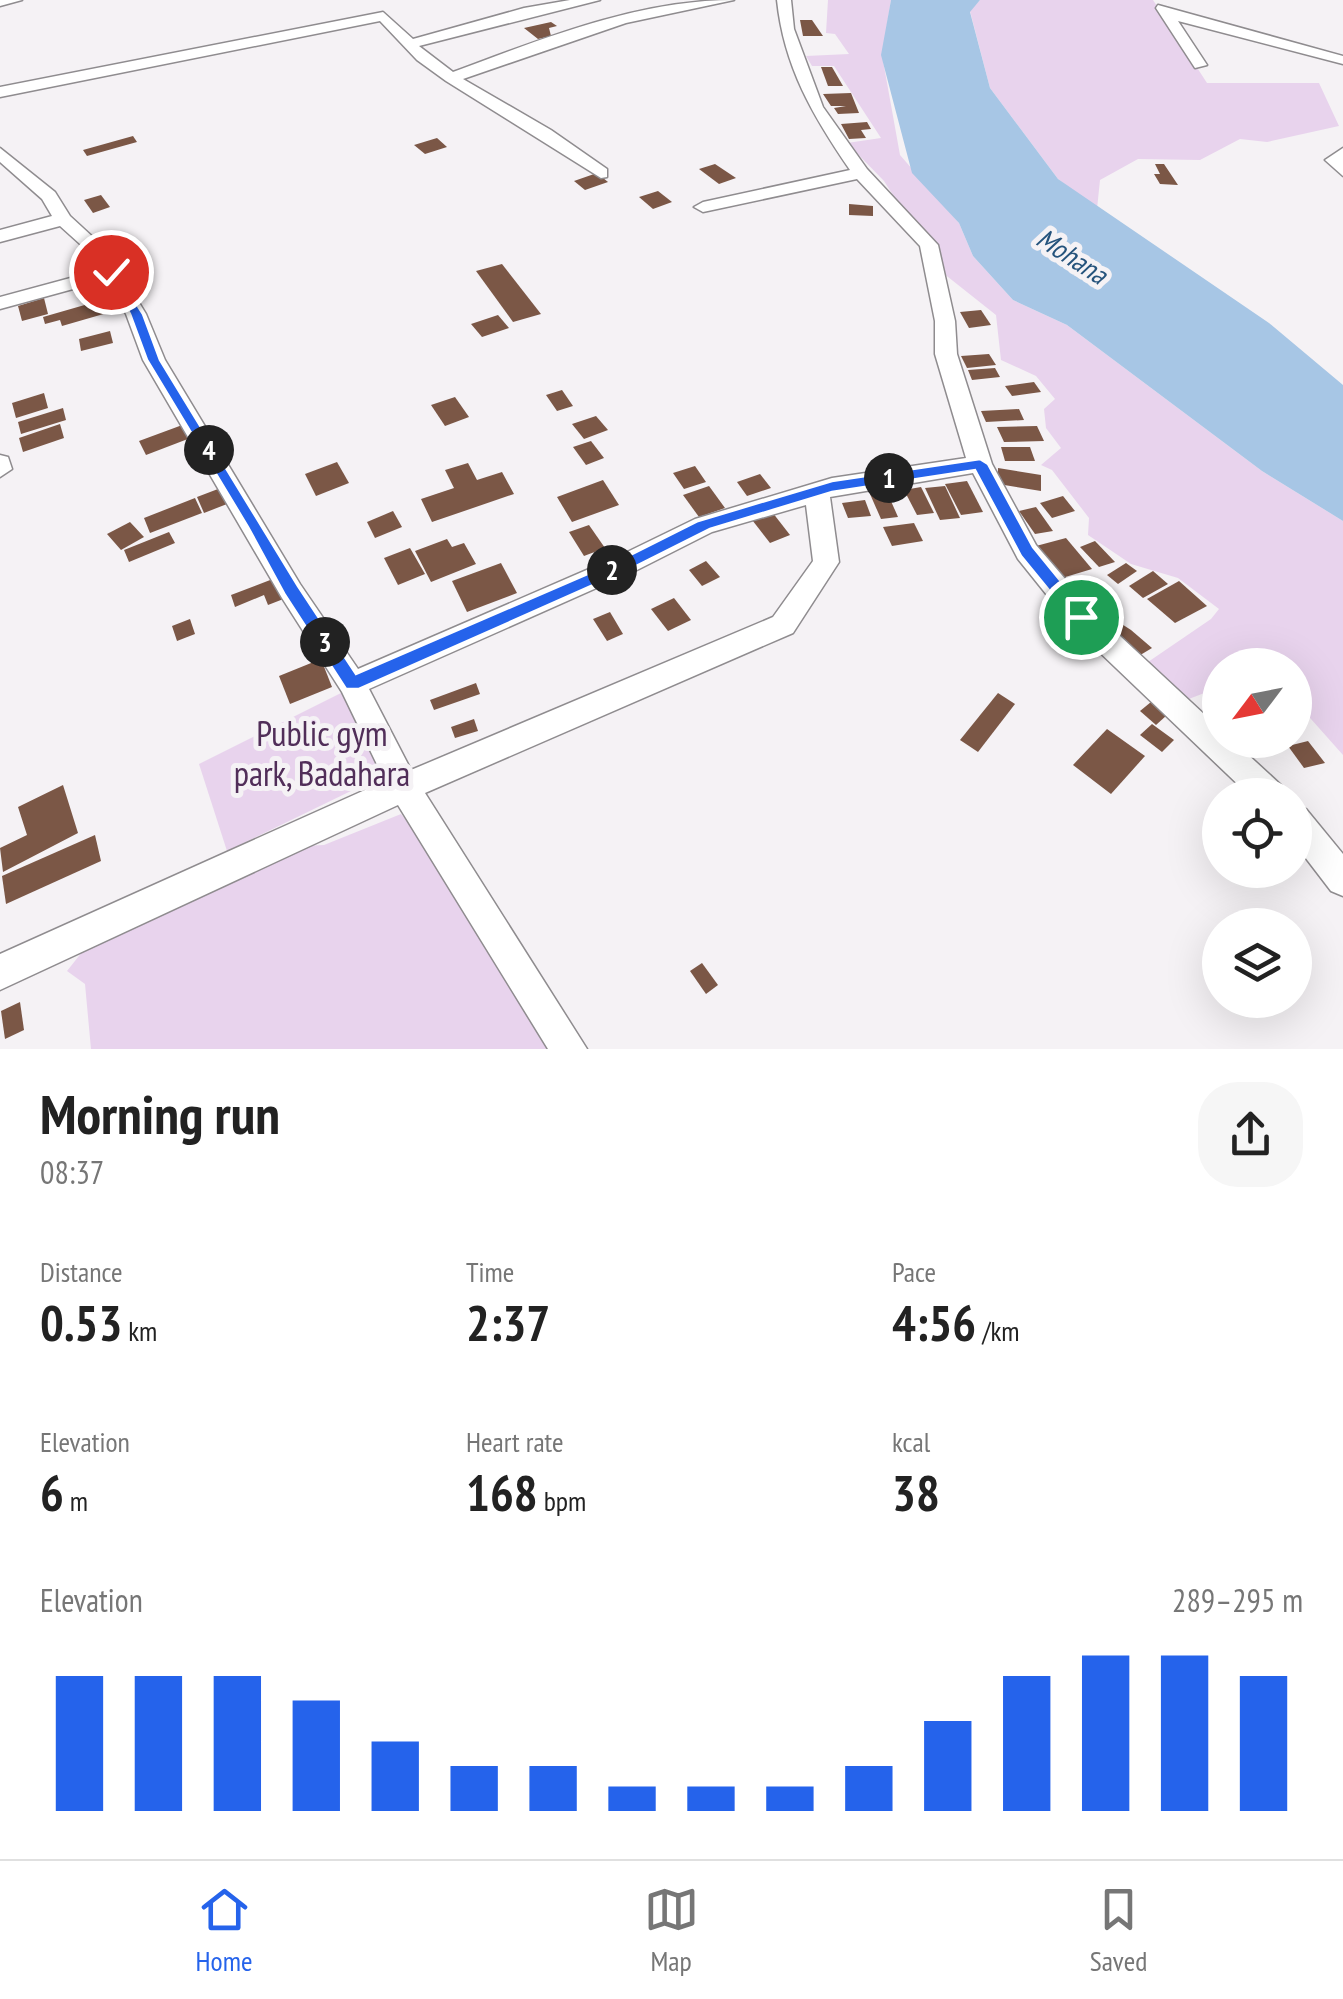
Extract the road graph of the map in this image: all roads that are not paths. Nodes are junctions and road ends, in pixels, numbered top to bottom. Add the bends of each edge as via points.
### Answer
1 (15, 0) edge
2 (593, 0) edge
3 (727, 0) edge
4 (784, 0) edge
5 (1158, 0) edge
6 (0, 2) edge
7 (400, 9) dead end
8 (1168, 14) junction
9 (383, 16) junction
10 (410, 44) junction
11 (1343, 60) edge
12 (1200, 64) dead end
13 (451, 78) junction
14 (0, 92) edge
15 (1343, 153) edge
16 (3, 161) edge
17 (1343, 171) edge
18 (601, 173) dead end
19 (862, 174) junction
20 (703, 206) dead end
21 (63, 219) junction
22 (0, 236) edge
23 (111, 272) junction
24 (0, 303) edge
25 (980, 464) junction
26 (817, 493) junction
27 (352, 684) junction
28 (1252, 778) edge
29 (404, 786) junction
30 (1312, 840) edge
31 (1343, 880) edge
32 (0, 972) edge
33 (569, 1049) edge

1 - 6 street
2 - 10 street
3 - 13 street via 600,26
4 - 19 street via 787,29 815,108
5 - 8 street
7 - 9 street
8 - 11 street
8 - 12 street
9 - 10 street
9 - 14 street
10 - 13 street
13 - 18 street
15 - 17 street via 1334,160
16 - 21 street via 49,196
19 - 20 street
19 - 25 street via 929,245 946,354
21 - 22 street
21 - 23 street via 98,250
23 - 24 street
23 - 27 street via 154,360
25 - 26 street
25 - 28 street via 1027,552 1081,617
26 - 27 street via 704,525
26 - 29 street via 826,562 783,625
27 - 29 street
29 - 32 street
29 - 33 street
30 - 31 street

